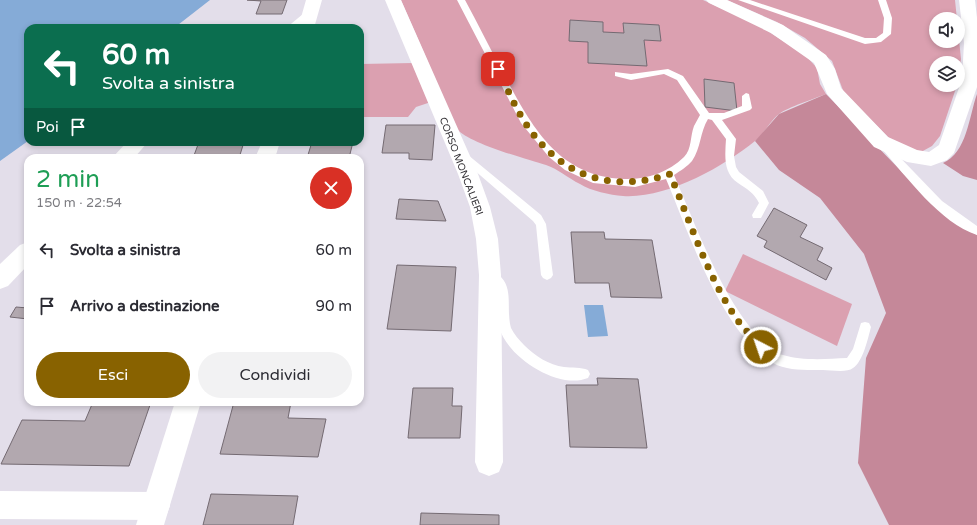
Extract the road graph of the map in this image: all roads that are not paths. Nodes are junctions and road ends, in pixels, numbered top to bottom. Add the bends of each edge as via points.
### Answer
1 (314, 0) edge
2 (393, 0) edge
3 (461, 0) edge
4 (714, 0) edge
5 (742, 0) edge
6 (882, 0) edge
7 (967, 0) edge
8 (307, 23) edge
9 (618, 74) dead end
10 (746, 96) dead end
11 (705, 115) junction
12 (716, 118) junction
13 (881, 142) junction
14 (135, 146) edge
15 (457, 150) junction
16 (126, 154) edge
17 (670, 174) junction
18 (757, 215) dead end
19 (977, 231) edge
20 (24, 256) edge
21 (490, 275) junction
22 (546, 275) dead end
23 (0, 279) edge
24 (865, 327) dead end
25 (584, 374) dead end
26 (187, 406) edge
27 (489, 462) dead end
28 (0, 504) edge
29 (153, 516) edge

1 - 8 street
2 - 15 street, CORSO MONCALIERI
3 - 17 lane via 524,121 552,154 593,179 635,183
4 - 13 street via 777,29 820,59 833,90
5 - 6 lane via 865,41 878,40 887,34 888,18
7 - 13 street via 972,43 971,79 947,148 931,159 914,156
9 - 11 lane via 631,77 665,71 680,78
10 - 12 lane via 747,108
11 - 12 lane
11 - 17 lane via 688,159
12 - 18 lane via 730,139 730,167 736,176 761,193 764,203
13 - 19 lane via 939,203 957,219
14 - 16 street
15 - 21 street, CORSO MONCALIERI via 480,207 487,239
15 - 22 lane via 541,224
17 - 24 lane via 707,263 726,300 739,321 761,347 778,360 850,364 858,352
20 - 23 street
21 - 25 lane via 504,290 505,327 510,339 543,367 561,373
21 - 27 street, CORSO MONCALIERI
26 - 29 street
28 - 29 street

